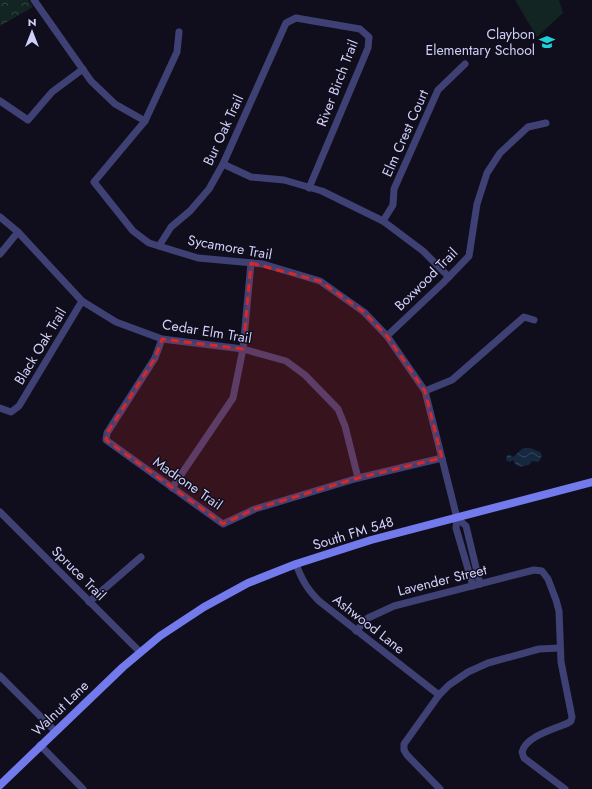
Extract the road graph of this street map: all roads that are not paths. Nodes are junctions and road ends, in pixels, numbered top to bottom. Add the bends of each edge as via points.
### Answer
1 (34, 0) edge
2 (296, 18) joint
3 (179, 32) dead end
4 (465, 64) dead end
5 (83, 69) junction
6 (0, 101) edge
7 (145, 121) junction
8 (546, 123) dead end
9 (223, 164) junction
10 (309, 188) junction
11 (0, 216) edge
12 (383, 221) junction
13 (18, 232) junction
14 (159, 246) junction
15 (0, 254) edge
16 (251, 263) junction
17 (449, 277) junction
18 (82, 302) junction
19 (534, 320) dead end
20 (388, 336) junction
21 (162, 339) junction
22 (243, 348) junction
23 (425, 391) junction
24 (0, 408) edge
25 (442, 458) junction
26 (358, 478) junction
27 (592, 482) edge
28 (172, 488) junction
29 (0, 512) edge
30 (457, 518) junction
31 (141, 557) dead end
32 (296, 564) junction
33 (480, 584) junction
34 (473, 586) junction
35 (89, 602) junction
36 (356, 631) junction
37 (560, 648) junction
38 (140, 652) junction
39 (0, 676) edge
40 (439, 695) junction
41 (55, 731) junction
42 (40, 745) junction
43 (0, 785) edge
44 (84, 789) edge
45 (440, 789) edge
46 (565, 789) edge

1 - 5 street
2 - 9 street, Bur Oak Trail via 286,23
2 - 10 street, River Birch Trail via 360,29 369,37 368,48
3 - 7 street via 178,52
4 - 12 street, Elm Crest Court via 438,90 394,189 393,205
5 - 6 street via 52,92 28,120
5 - 7 street via 91,81 115,104
7 - 14 street, Sycamore Trail via 94,182 133,231 149,243
8 - 17 street, Boxwood Trail via 528,127 500,153 488,173 477,204 469,256
9 - 10 street via 251,177 284,180
9 - 14 street, Bur Oak Trail via 209,189 190,211 171,227
10 - 12 street via 322,191
11 - 13 street, Cedar Elm Trail
12 - 17 street via 423,252
13 - 15 street
13 - 18 street, Cedar Elm Trail
14 - 16 street, Sycamore Trail via 198,258
16 - 20 street, Sycamore Trail via 320,281 364,312
16 - 22 street
17 - 20 street, Boxwood Trail
18 - 21 street, Cedar Elm Trail via 116,322
18 - 24 street, Black Oak Trail via 19,406 10,412
19 - 23 street via 524,317 452,380
20 - 23 street, Sycamore Trail
21 - 22 street, Cedar Elm Trail
21 - 28 street, Madrone Trail via 155,358 106,433 106,440
22 - 26 street, Cedar Elm Trail via 286,361 305,375 338,409 346,426
22 - 28 street via 233,398
23 - 25 street, Sycamore Trail
25 - 26 street, Madrone Trail
25 - 30 street, Sycamore Trail
26 - 28 street, Madrone Trail via 255,509 223,524
27 - 30 main road, South FM 548
29 - 35 street, Spruce Trail
30 - 32 main road, South FM 548 via 371,540
30 - 33 street, Sycamore Trail via 466,526
30 - 34 street, Sycamore Trail via 456,528
31 - 35 street
32 - 36 street, Ashwood Lane via 309,591
32 - 38 main road, South FM 548 via 248,583 204,607
33 - 34 street, Lavender Street
33 - 37 street, Lavender Street via 534,570 542,571 548,579 559,611
34 - 36 street, Lavender Street via 385,609 362,622
35 - 38 street, Spruce Trail
36 - 40 street, Ashwood Lane
37 - 40 street via 539,649 483,665 458,678
37 - 46 street via 572,712 571,721 538,736 525,745 522,752 524,758
38 - 41 main road, Walnut Lane
39 - 41 street
40 - 45 street via 404,744 404,750
41 - 42 main road, Walnut Lane
42 - 43 main road, Walnut Lane
42 - 44 street

